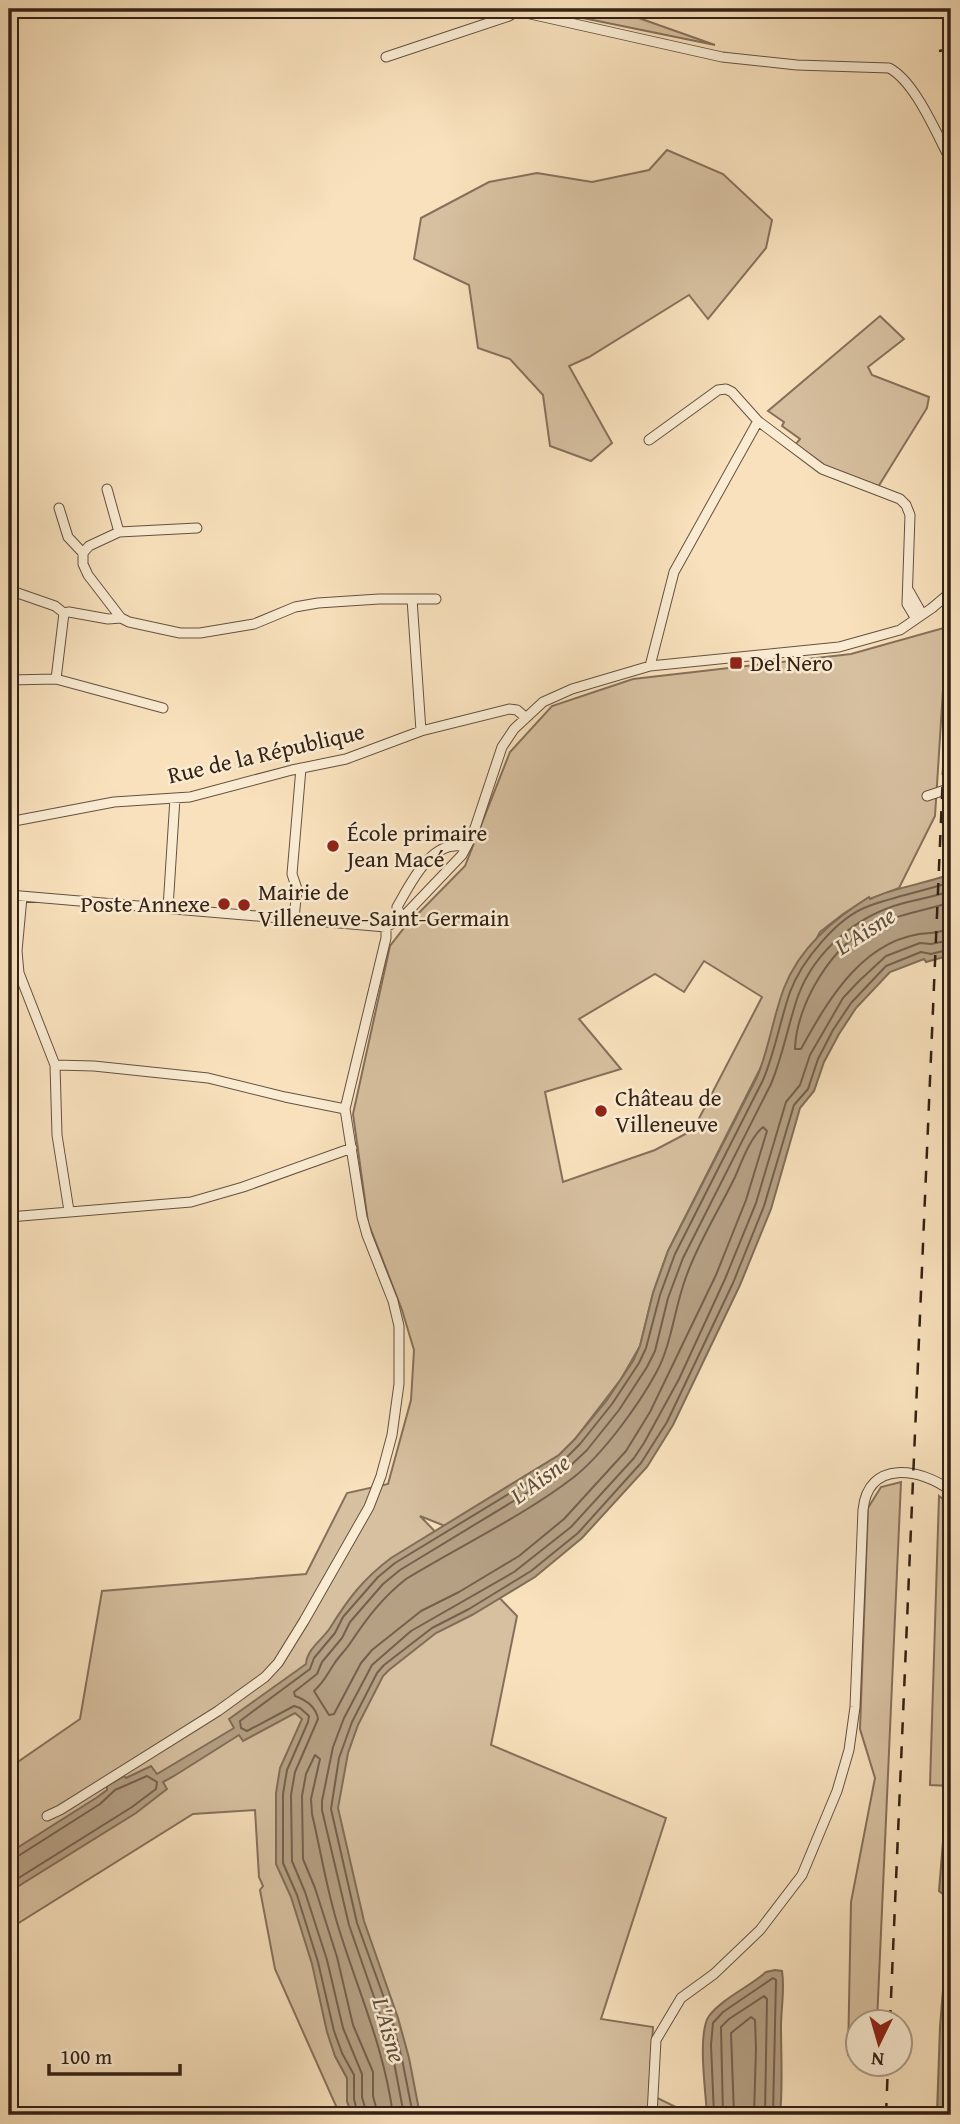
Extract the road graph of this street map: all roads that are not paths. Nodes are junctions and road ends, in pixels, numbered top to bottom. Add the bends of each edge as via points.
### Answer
1 (514, 10) edge
2 (386, 57) dead end
3 (951, 161) edge
4 (758, 421) junction
5 (649, 440) dead end
6 (107, 489) dead end
7 (59, 508) dead end
8 (197, 528) dead end
9 (119, 532) junction
10 (83, 553) junction
11 (9, 590) edge
12 (951, 592) edge
13 (412, 598) junction
14 (436, 599) dead end
15 (64, 613) junction
16 (919, 617) junction
17 (121, 618) junction
18 (650, 666) junction
19 (56, 679) junction
20 (9, 680) edge
21 (163, 708) dead end
22 (526, 717) junction
23 (421, 731) junction
24 (301, 768) junction
25 (951, 788) edge
26 (927, 796) dead end
27 (175, 798) junction
28 (9, 822) edge
29 (466, 847) junction
30 (9, 895) edge
31 (22, 897) junction
32 (167, 908) junction
33 (400, 916) junction
34 (294, 918) junction
35 (386, 927) junction
36 (55, 1065) junction
37 (345, 1108) junction
38 (352, 1148) junction
39 (69, 1211) junction
40 (9, 1217) edge
41 (951, 1491) edge
42 (47, 1816) dead end
43 (652, 2115) edge

1 - 2 street via 509,16
1 - 3 street via 722,57 889,68 909,84
4 - 5 street via 732,392 722,389
4 - 16 street via 822,469 890,494 906,505 911,519 907,604
4 - 18 street via 670,579
6 - 9 street
7 - 10 street via 68,537
8 - 9 street
9 - 10 street
10 - 17 street via 88,575
11 - 15 street
12 - 16 street, bridge
13 - 14 street
13 - 17 street via 318,603 254,624 200,633 180,633
13 - 23 street
15 - 17 street
15 - 19 street
16 - 18 street via 900,630 839,647
18 - 22 street via 572,689 543,702
19 - 20 street
19 - 21 street
22 - 23 street, Rue de la République via 509,709
22 - 29 street via 502,747
23 - 24 street, Rue de la République via 346,759
24 - 27 street, Rue de la République
24 - 34 street via 292,874
25 - 26 street
27 - 28 street, Rue de la République via 114,803
27 - 32 street
29 - 33 street
29 - 33 street via 457,845 432,856 397,907
30 - 31 street
31 - 32 street
31 - 36 street via 19,973
32 - 34 street
33 - 35 street
34 - 35 street
35 - 37 street
36 - 37 street via 208,1078
36 - 39 street via 57,1135
37 - 38 street
38 - 39 street via 191,1202
38 - 42 street via 362,1217 393,1301 401,1350 392,1435 369,1507 304,1621 265,1677
39 - 40 street
41 - 43 street via 929,1477 907,1473 878,1479 868,1489 863,1510 855,1707 837,1791 802,1875 761,1930 715,1974 681,1998 656,2040

